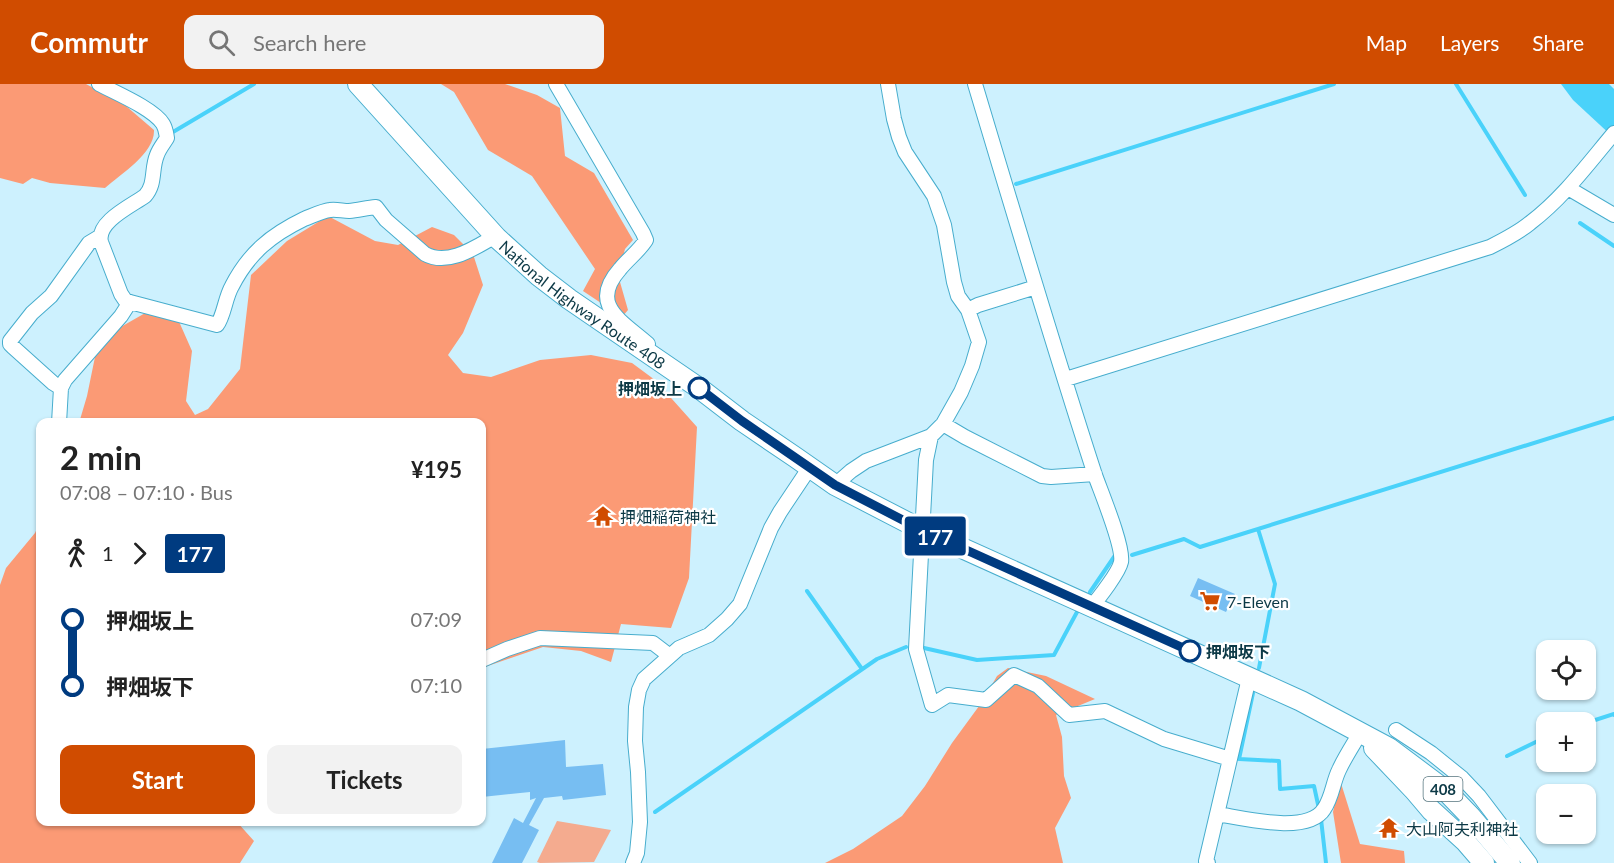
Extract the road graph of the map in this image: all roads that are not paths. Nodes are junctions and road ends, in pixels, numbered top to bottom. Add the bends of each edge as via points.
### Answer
1 (99, 84) edge
2 (358, 84) edge
3 (556, 84) edge
4 (888, 84) edge
5 (975, 84) edge
6 (1614, 133) edge
7 (1568, 187) junction
8 (1614, 214) edge
9 (99, 237) junction
10 (497, 238) junction
11 (1036, 287) junction
12 (130, 302) junction
13 (968, 310) junction
14 (1066, 379) junction
15 (62, 388) junction
16 (699, 388) junction
17 (59, 418) edge
18 (943, 424) junction
19 (930, 436) junction
20 (810, 467) junction
21 (1095, 474) junction
22 (835, 485) junction
23 (922, 530) junction
24 (1091, 607) junction
25 (670, 656) junction
26 (486, 658) edge
27 (1249, 678) junction
28 (1396, 730) dead end
29 (1360, 733) junction
30 (1230, 759) junction
31 (1217, 814) junction
32 (633, 863) edge
33 (1208, 863) edge
34 (1484, 863) edge
35 (1510, 863) edge
36 (1530, 863) edge

1 - 9 street via 155,116 167,138 157,153 150,191 105,225
2 - 10 highway, National Highway Route 408 / 408
3 - 16 street via 646,240 614,276 607,288 607,304 612,313
4 - 13 street via 899,137 934,196 958,296
5 - 11 street
6 - 7 street
7 - 8 street
7 - 14 street via 1530,223 1490,247
9 - 12 street via 122,294
9 - 15 street via 89,243 51,296 10,341
10 - 12 street via 459,255 432,257 386,220 376,207 330,210 289,227 259,248 230,288 217,325
10 - 16 highway, National Highway Route 408 / 408 via 569,299
11 - 13 street
11 - 14 street
12 - 15 street
13 - 18 street via 979,342 961,392
14 - 21 street
15 - 17 street
16 - 20 highway, National Highway Route 408 / 408
18 - 19 street
18 - 21 street via 1042,476
19 - 22 street via 866,461
19 - 23 street
20 - 22 highway, National Highway Route 408 / 408
20 - 25 street via 771,528 740,604 709,635
21 - 24 street via 1121,549 1121,562
22 - 23 highway, National Highway Route 408 / 408
23 - 24 highway, National Highway Route 408 / 408
23 - 30 street via 916,649 932,705 948,695 986,700 1014,675 1038,686 1069,715 1105,711 1164,739
24 - 27 highway, National Highway Route 408 / 408
25 - 26 street via 654,643 540,638
25 - 32 street via 644,679 639,690 635,741 640,822
27 - 29 highway, National Highway Route 408 / 408
27 - 30 street
28 - 36 street via 1462,778
29 - 31 street via 1338,770 1320,813 1303,823
29 - 34 highway, National Highway Route 408
29 - 35 highway, National Highway Route 408 / 408 via 1389,748 1445,790
30 - 31 street
31 - 33 street

